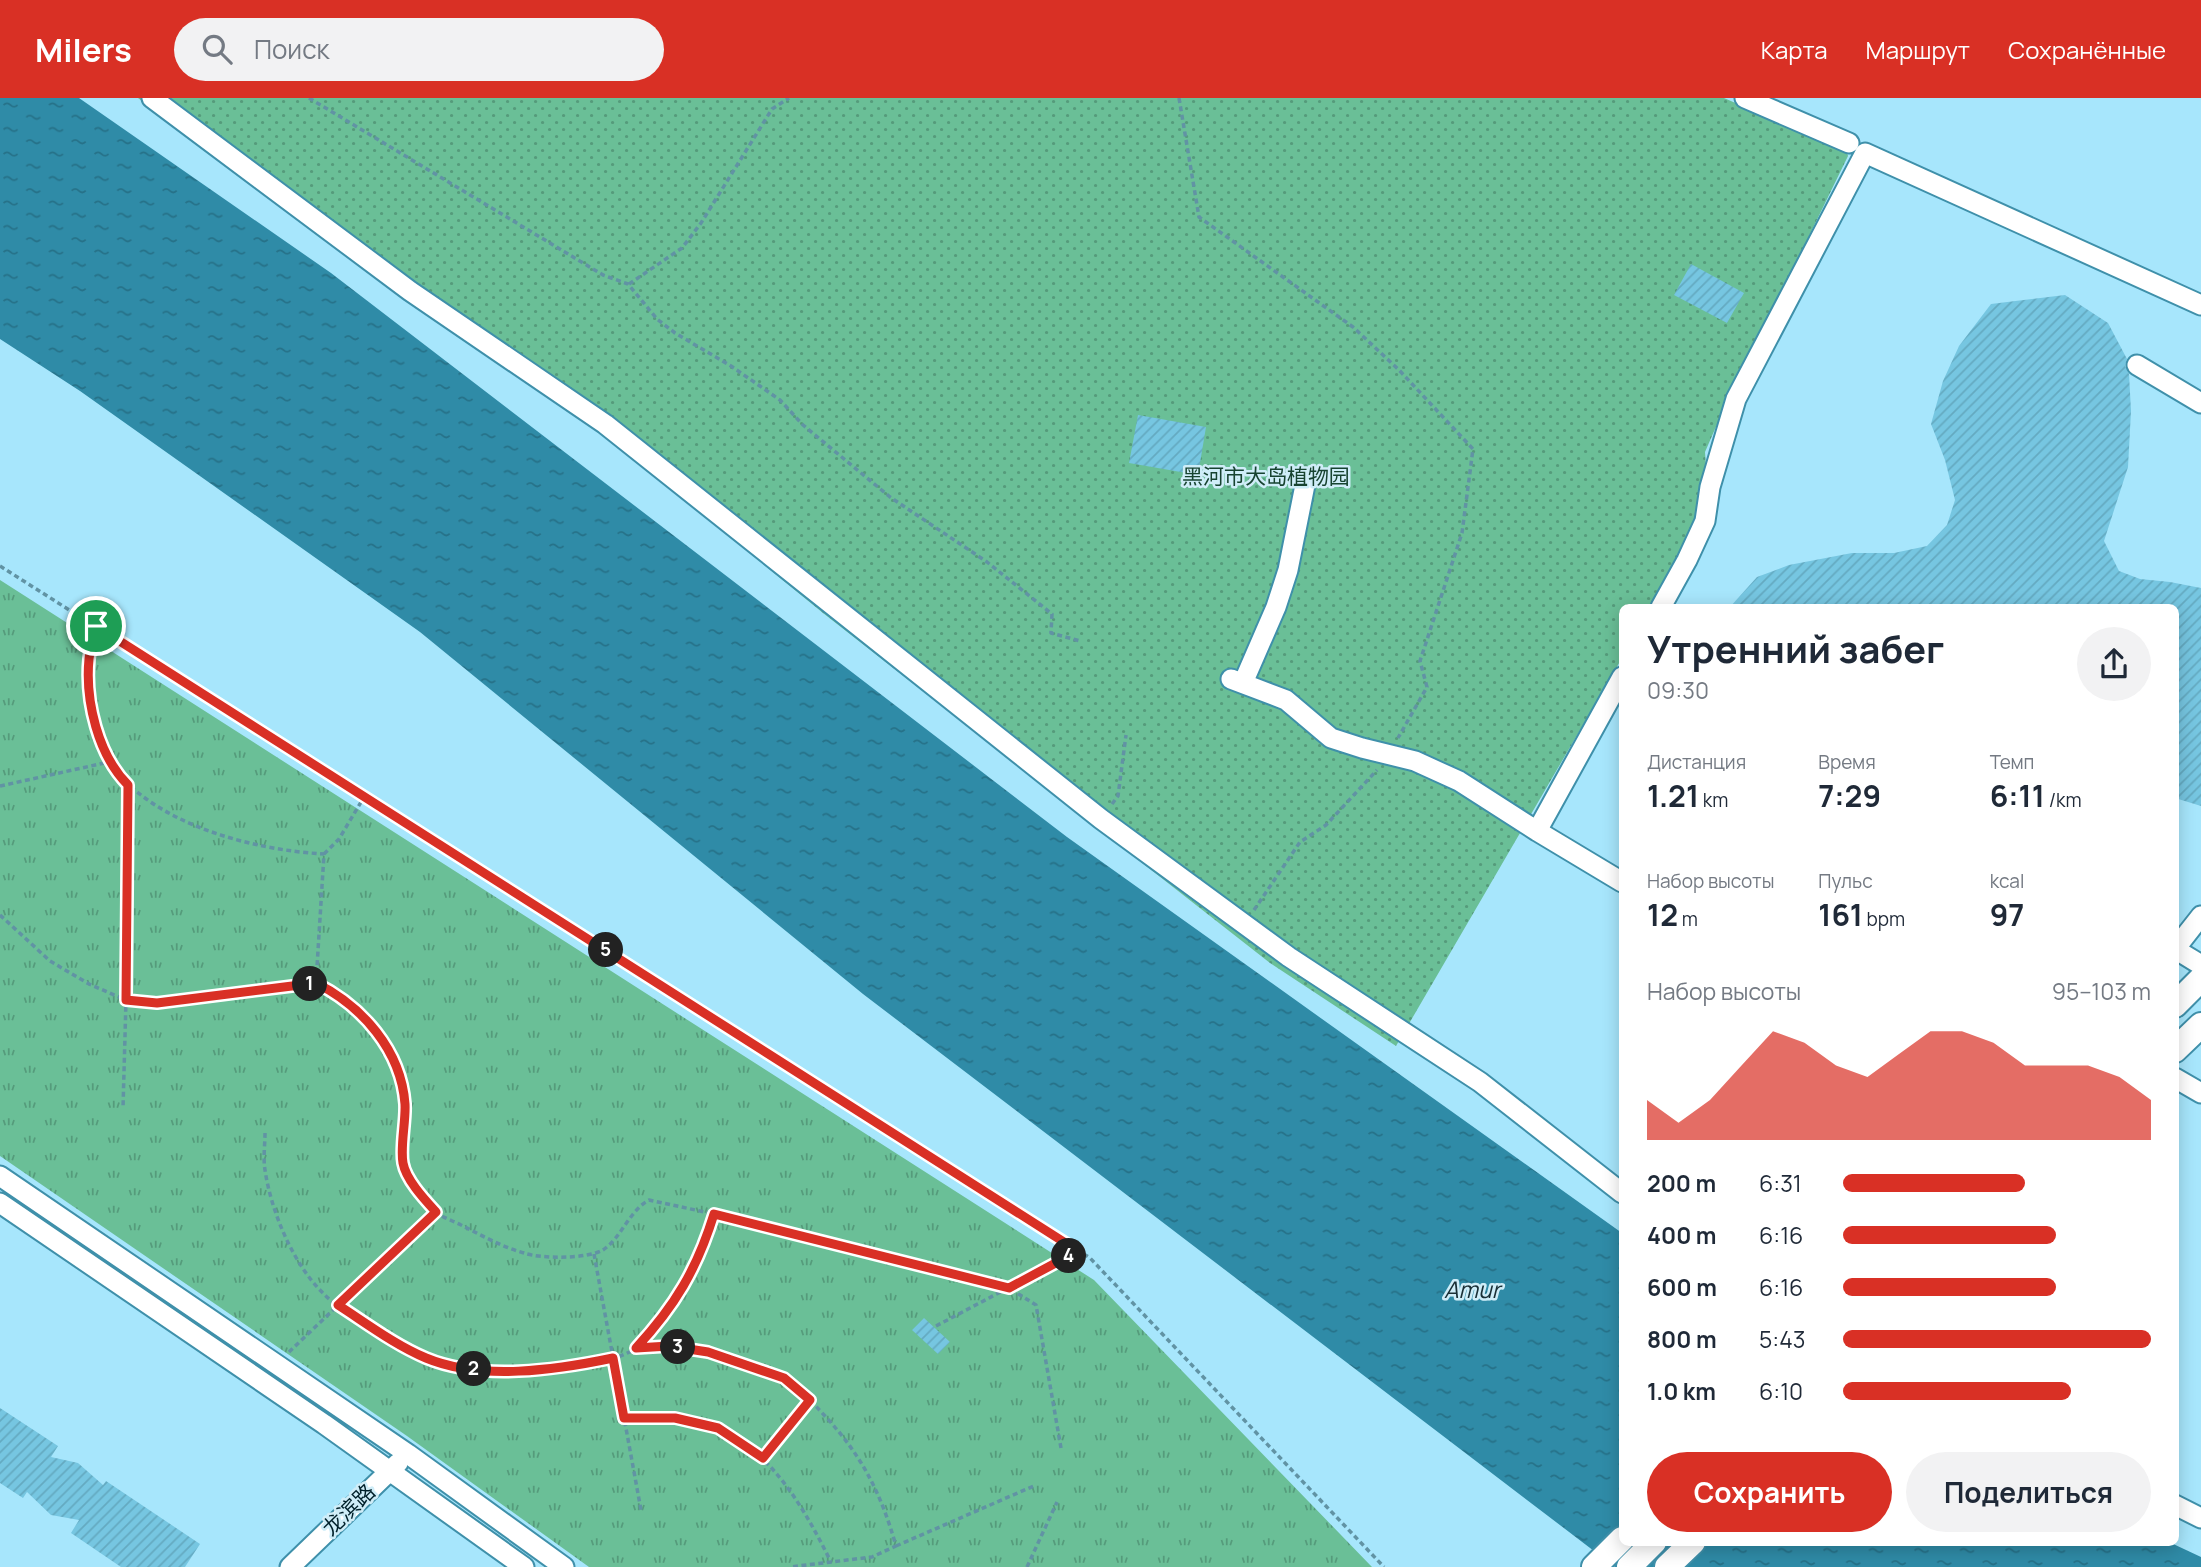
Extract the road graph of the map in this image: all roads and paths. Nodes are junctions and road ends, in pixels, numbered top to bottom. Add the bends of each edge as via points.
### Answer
1 (152, 98) edge
2 (309, 98) edge
3 (789, 98) edge
4 (1179, 98) edge
5 (1745, 98) edge
6 (1849, 143) dead end
7 (628, 284) junction
8 (2201, 305) edge
9 (2137, 365) dead end
10 (2201, 403) edge
11 (1305, 485) dead end
12 (0, 566) edge
13 (1663, 604) edge
14 (96, 626) junction
15 (1080, 640) dead end
16 (1619, 682) edge
17 (1126, 735) dead end
18 (1388, 754) junction
19 (109, 762) junction
20 (128, 785) junction
21 (0, 786) edge
22 (364, 797) junction
23 (1101, 818) junction
24 (1536, 831) junction
25 (324, 854) junction
26 (1619, 880) edge
27 (0, 915) edge
28 (2201, 916) edge
29 (1245, 926) junction
30 (2179, 944) edge
31 (2179, 951) edge
32 (2201, 965) edge
33 (2201, 979) edge
34 (316, 983) junction
35 (126, 1000) junction
36 (2179, 1001) edge
37 (2201, 1025) edge
38 (2179, 1046) edge
39 (2179, 1080) edge
40 (2201, 1093) edge
41 (123, 1108) dead end
42 (265, 1133) dead end
43 (0, 1176) edge
44 (1619, 1191) edge
45 (0, 1203) edge
46 (436, 1212) junction
47 (714, 1214) junction
48 (1078, 1251) junction
49 (594, 1253) junction
50 (1009, 1288) junction
51 (338, 1305) junction
52 (936, 1326) dead end
53 (636, 1348) junction
54 (289, 1352) dead end
55 (613, 1358) junction
56 (810, 1400) junction
57 (624, 1418) junction
58 (1060, 1448) dead end
59 (408, 1454) junction
60 (763, 1458) junction
61 (390, 1471) junction
62 (1036, 1485) dead end
63 (1057, 1502) dead end
64 (2179, 1507) edge
65 (641, 1510) dead end
66 (2201, 1518) edge
67 (1619, 1542) edge
68 (896, 1546) junction
69 (1650, 1546) edge
70 (1689, 1546) edge
71 (831, 1562) junction
72 (290, 1567) edge
73 (523, 1567) edge
74 (564, 1567) edge
75 (790, 1567) edge
76 (1027, 1567) edge
77 (1384, 1567) edge
78 (1594, 1567) edge
79 (1629, 1567) edge
80 (1667, 1567) edge

1 - 23 street via 410,291 605,424
2 - 7 path via 603,275
3 - 7 path via 772,109 682,248
4 - 18 path via 1199,217 1353,327 1473,449 1462,533 1420,662 1427,687
5 - 6 street
7 - 15 path via 657,319 780,400 803,425 890,497 986,562 1052,614 1051,633
8 - 13 street via 1865,153 1736,399 1710,487 1705,521
9 - 10 street
11 - 18 street via 1276,607 1237,681 1286,700 1331,738
12 - 14 path
14 - 19 path via 89,660 91,702
14 - 22 path
16 - 24 street
17 - 23 path via 1118,796
18 - 24 street via 1459,781
18 - 29 path via 1326,825 1300,842
19 - 20 path
19 - 21 path
20 - 25 path via 149,801 220,835
20 - 35 path
22 - 25 path via 339,839
22 - 48 path
23 - 29 street
24 - 26 street
25 - 34 path
27 - 35 path via 50,961
28 - 30 street
29 - 44 street via 1479,1082
31 - 32 street
33 - 36 main road
34 - 35 path via 157,1003
34 - 46 path via 353,1006 380,1034 398,1069 405,1102 403,1164 418,1192
35 - 41 path
37 - 38 main road
39 - 40 street
42 - 51 path via 265,1168 281,1228 304,1269
43 - 59 street
45 - 61 street
46 - 49 path via 527,1255
46 - 51 path
47 - 49 path via 649,1200 639,1205 604,1249
47 - 50 path
47 - 53 path via 682,1290
48 - 50 path
48 - 77 path via 1090,1258
49 - 55 path
50 - 52 path
50 - 58 path via 1037,1306
51 - 54 path
51 - 55 path via 427,1359 461,1367 516,1371 566,1368
53 - 55 path
53 - 56 path via 669,1346 708,1352 784,1378
55 - 57 path
56 - 60 path
56 - 68 path via 852,1447 870,1476
57 - 60 path via 675,1418 718,1428
57 - 65 path
59 - 61 street, 龙滨路
59 - 74 street
60 - 71 path via 811,1523
61 - 72 street, 龙滨路
61 - 73 street
62 - 68 path
63 - 76 path
64 - 66 street
67 - 78 main road
68 - 71 path via 872,1557
69 - 79 main road
70 - 80 main road
71 - 75 path

